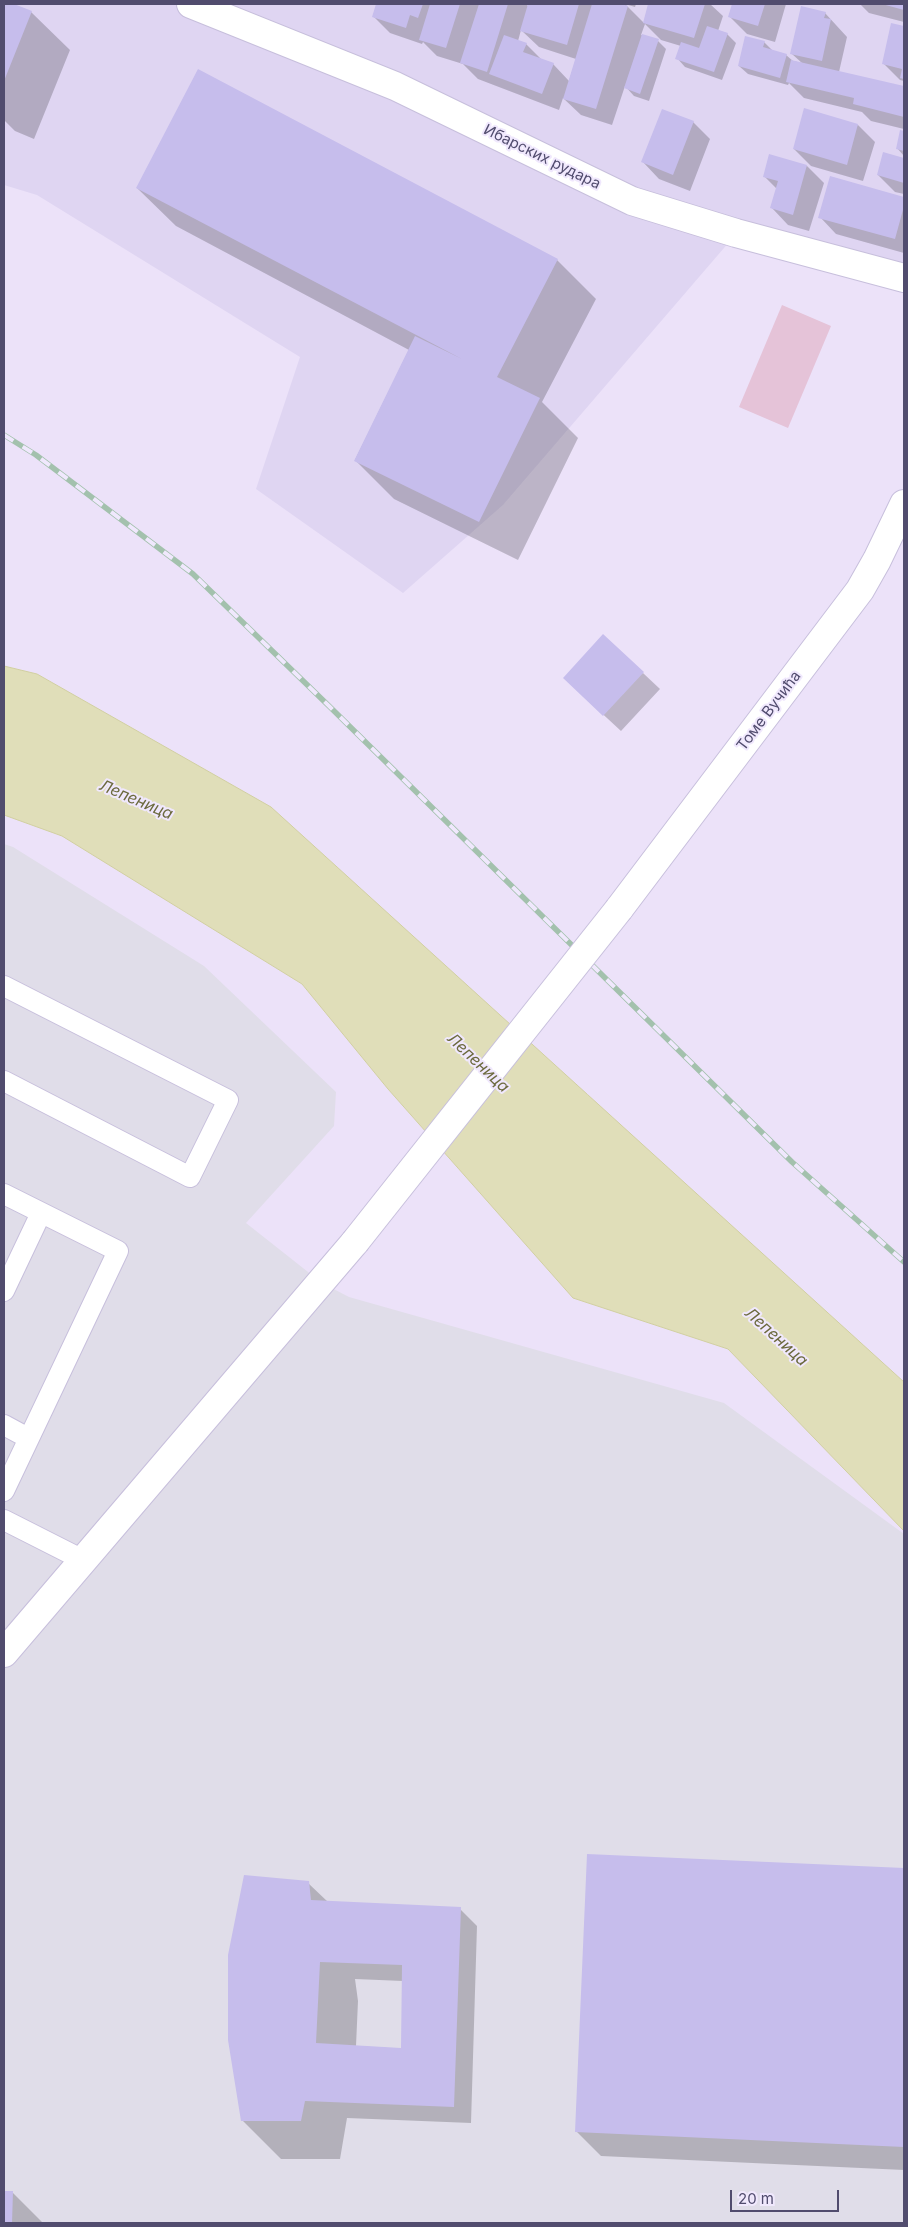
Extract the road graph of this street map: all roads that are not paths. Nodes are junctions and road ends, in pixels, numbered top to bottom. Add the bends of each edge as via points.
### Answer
1 (191, 4) edge
2 (904, 278) edge
3 (904, 504) edge
4 (4, 986) edge
5 (4, 1081) edge
6 (4, 1194) edge
7 (41, 1213) junction
8 (4, 1292) edge
9 (4, 1425) edge
10 (28, 1438) junction
11 (4, 1491) edge
12 (4, 1520) edge
13 (83, 1560) junction
14 (17, 1624) edge
15 (4, 1654) edge

1 - 2 street, Ибарских рудара via 395,86 632,201
3 - 13 street, Томе Вучића, bridge via 860,590 619,909 355,1242
4 - 5 lane via 228,1100 190,1177
6 - 7 lane
7 - 8 lane
7 - 10 lane via 118,1251
9 - 10 lane
10 - 11 lane
12 - 13 lane
13 - 14 street, Томе Вучића
14 - 15 street, Томе Вучића

